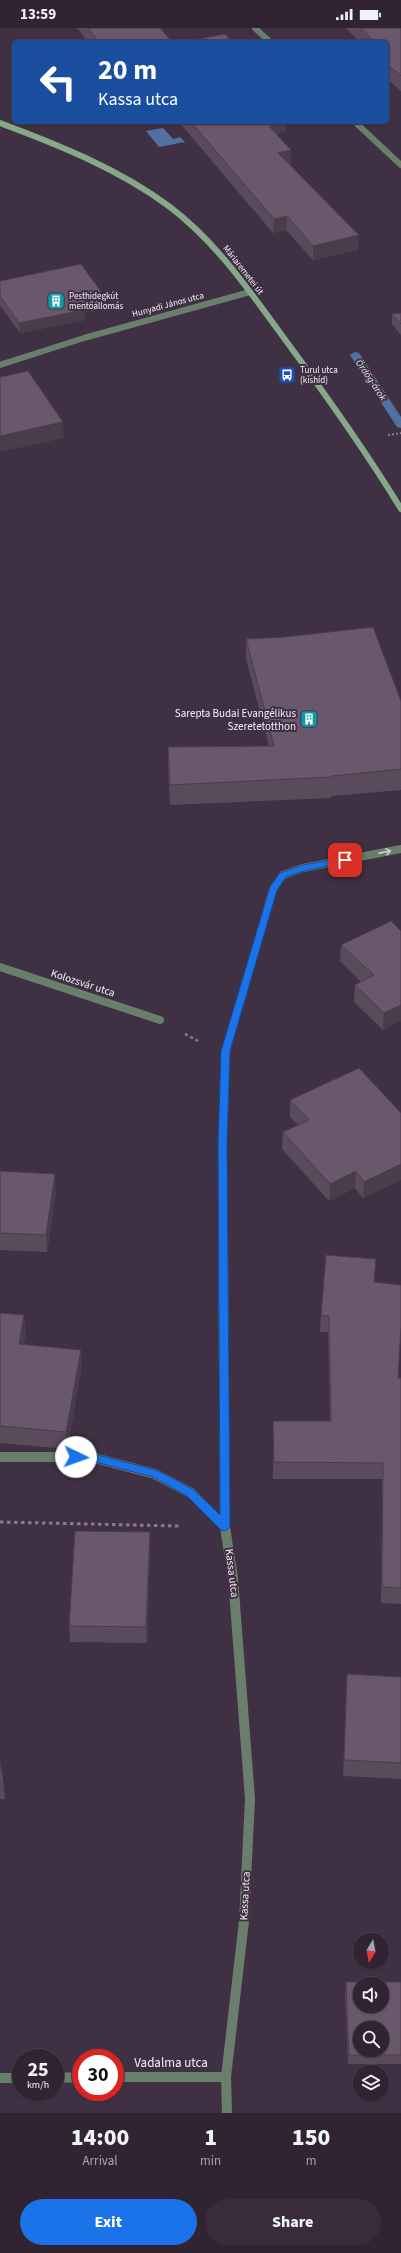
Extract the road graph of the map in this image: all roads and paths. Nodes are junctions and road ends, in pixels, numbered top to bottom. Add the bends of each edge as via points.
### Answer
1 (255, 28) edge
2 (268, 40) edge
3 (0, 123) edge
4 (357, 124) edge
5 (401, 165) edge
6 (250, 292) junction
7 (0, 365) edge
8 (401, 509) edge
9 (401, 849) edge
10 (0, 967) edge
11 (160, 1020) joint
12 (226, 1051) junction
13 (0, 1457) edge
14 (0, 1522) edge
15 (225, 1527) junction
16 (124, 2077) edge
17 (226, 2077) junction
18 (0, 2078) edge
19 (12, 2078) edge
20 (227, 2113) edge

1 - 2 street
3 - 6 street, Máriaremetei út via 78,154 134,182 171,207 199,231
4 - 5 street
6 - 7 street, Hunyadi János utca via 92,336
6 - 8 street, Máriaremetei út via 343,418
12 -> 9 street, Kassa utca via 273,889 283,875 303,868
10 - 11 street, Kolozsvár utca
11 - 12 path via 194,1040
12 - 15 street, Kassa utca via 223,1144
13 - 15 street via 91,1457 155,1474 191,1493
14 - 15 path
15 - 17 street, Kassa utca via 233,1578 250,1799 244,1921
16 - 17 street, Vadalma utca
17 - 20 street, Kassa utca
18 - 19 street

